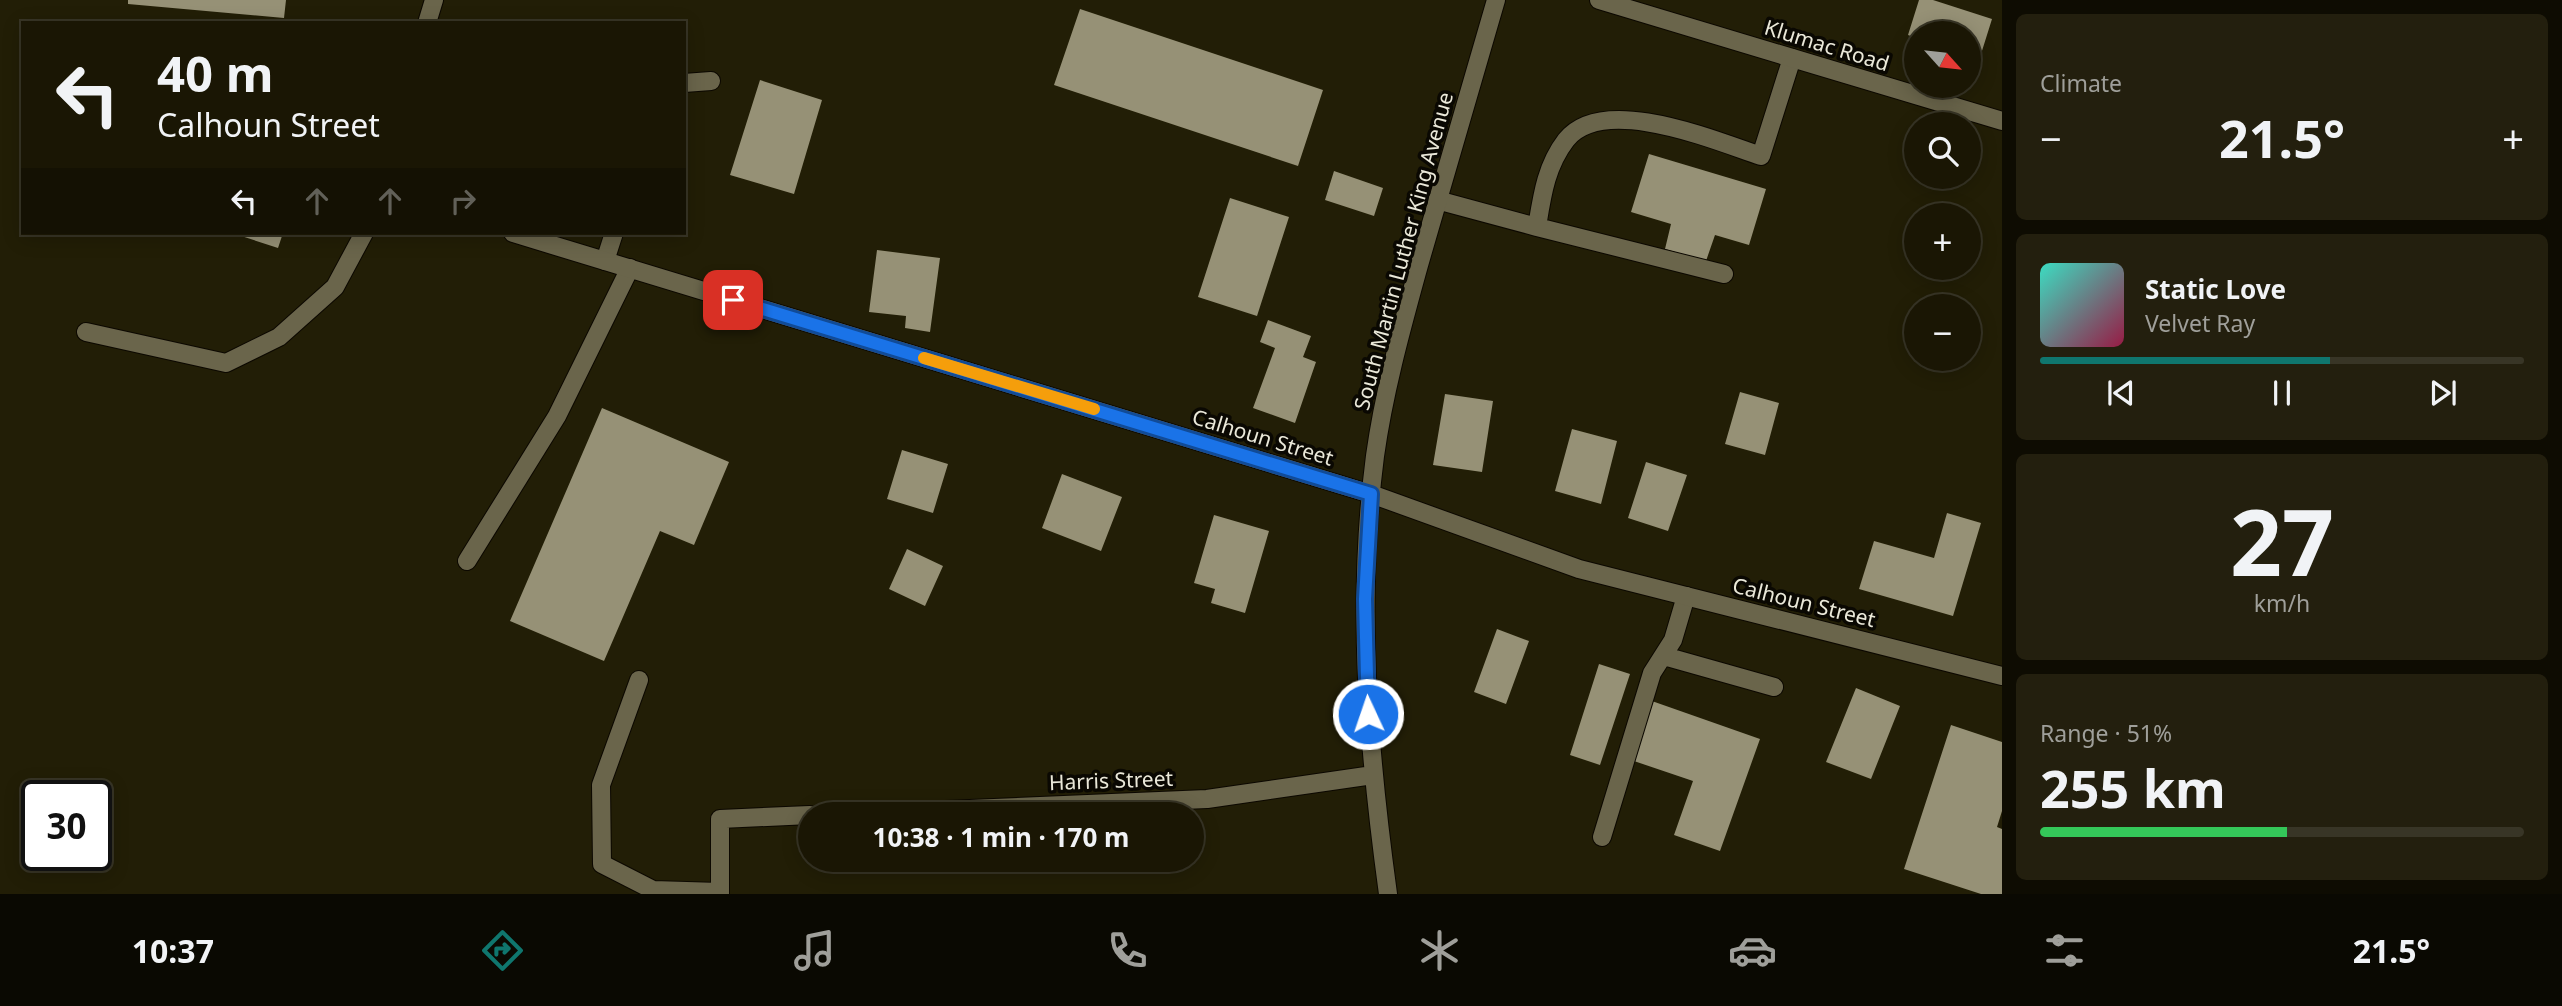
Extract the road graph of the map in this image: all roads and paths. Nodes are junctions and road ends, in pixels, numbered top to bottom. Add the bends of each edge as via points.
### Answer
1 (434, 0) edge
2 (1496, 0) edge
3 (1599, 0) edge
4 (428, 21) edge
5 (1792, 58) junction
6 (711, 81) dead end
7 (686, 83) edge
8 (2002, 121) edge
9 (1437, 200) junction
10 (1537, 227) junction
11 (362, 235) edge
12 (520, 235) edge
13 (613, 235) edge
14 (605, 261) junction
15 (629, 268) junction
16 (1724, 274) dead end
17 (86, 332) dead end
18 (1371, 494) junction
19 (467, 562) dead end
20 (1686, 596) junction
21 (1664, 656) junction
22 (2002, 676) edge
23 (639, 680) dead end
24 (1774, 687) dead end
25 (1373, 775) junction
26 (1135, 802) edge
27 (798, 816) edge
28 (1602, 837) dead end
29 (720, 893) edge
30 (1388, 894) edge

1 - 4 street
2 - 9 street, South Martin Luther King Avenue
3 - 5 street, Klumac Road
5 - 8 street, Klumac Road
5 - 10 street via 1761,156 1660,124 1608,121 1583,128 1567,139 1546,175
6 - 7 street
9 - 10 street
9 - 18 street, South Martin Luther King Avenue via 1396,350
10 - 16 street
11 - 17 street via 335,287 279,337 226,363
12 - 14 street, Calhoun Street
13 - 14 street
14 - 15 street, Calhoun Street
15 - 18 street, Calhoun Street
15 - 19 street via 557,416
18 - 20 street, Calhoun Street via 1579,569
18 - 25 street, South Martin Luther King Avenue via 1365,648
20 - 21 street
20 - 22 street, Calhoun Street
21 - 24 street
21 - 28 street via 1652,673
23 - 29 street via 601,785 602,864 653,890
25 - 26 street, Harris Street via 1207,799
25 - 30 street, South Martin Luther King Avenue
27 - 29 street via 720,819

